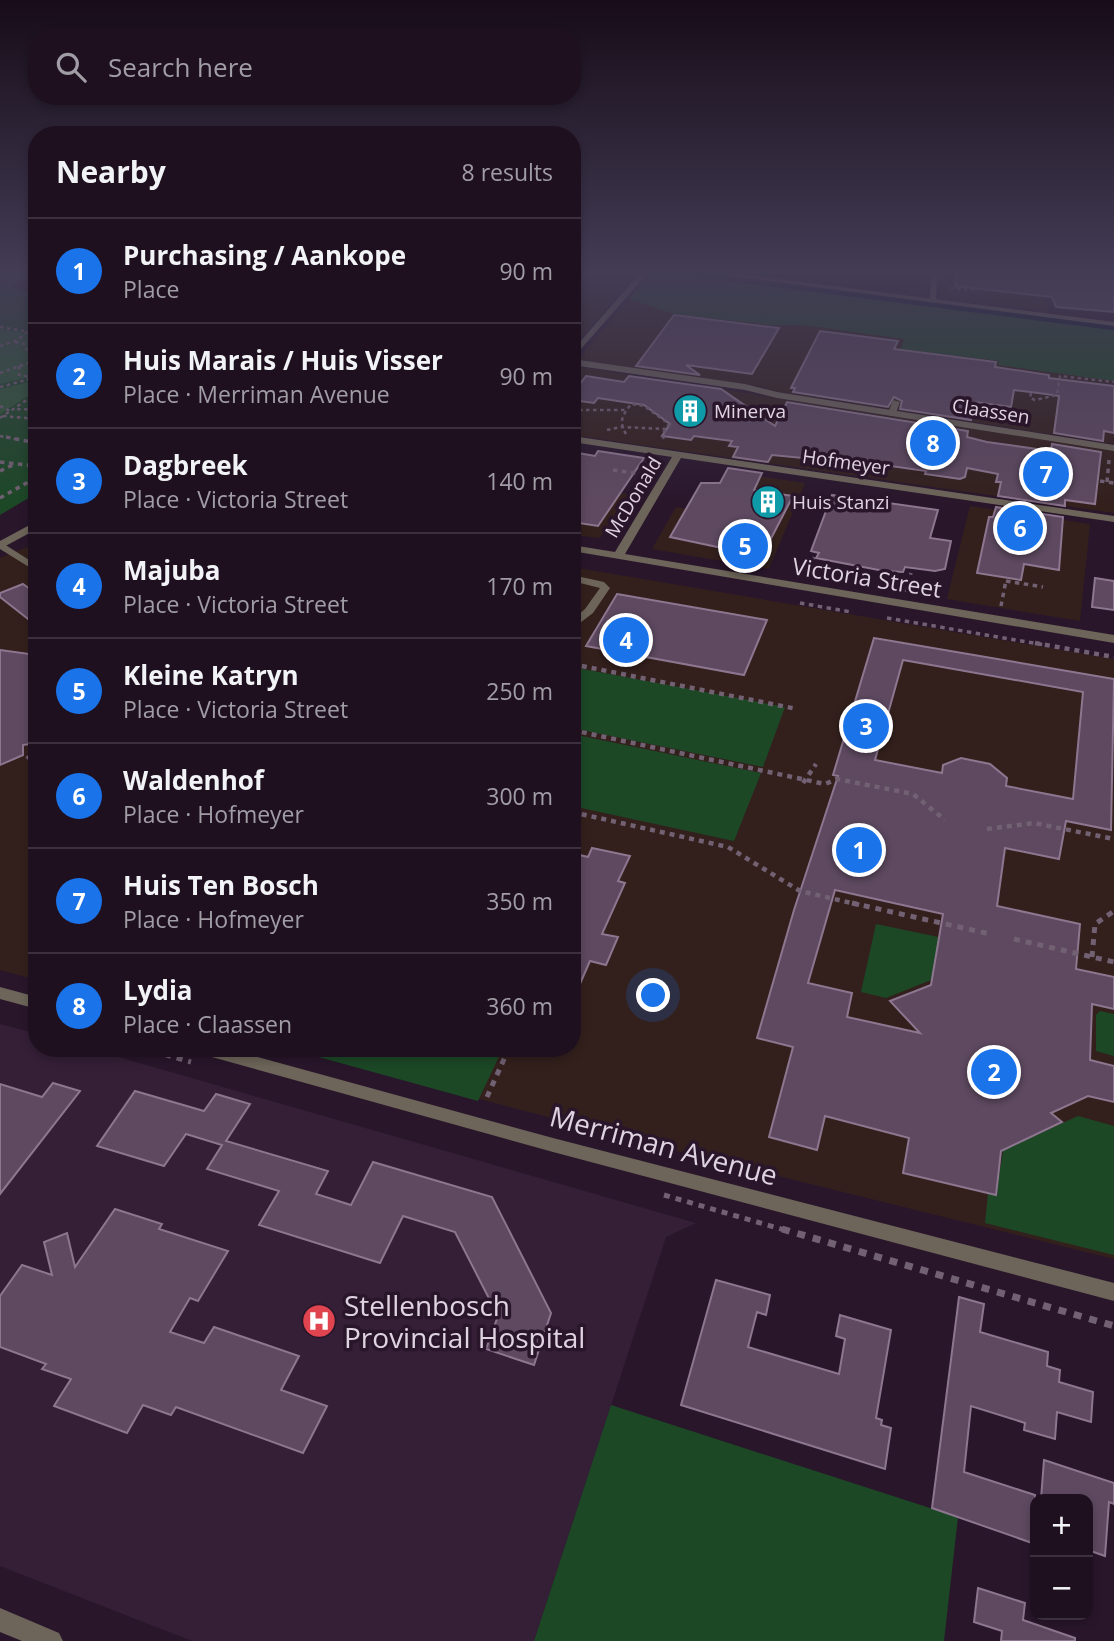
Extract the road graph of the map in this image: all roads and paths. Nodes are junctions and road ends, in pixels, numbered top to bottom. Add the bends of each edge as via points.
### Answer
1 (581, 361) edge
2 (28, 363) edge
3 (19, 366) junction
4 (0, 373) edge
5 (28, 376) edge
6 (28, 379) edge
7 (1114, 382) edge
8 (0, 387) edge
9 (1031, 393) dead end
10 (28, 399) edge
11 (900, 403) dead end
12 (0, 406) edge
13 (13, 410) junction
14 (28, 410) edge
15 (581, 410) edge
16 (627, 410) junction
17 (896, 414) junction
18 (1, 417) edge
19 (28, 418) edge
20 (621, 427) junction
21 (666, 429) junction
22 (603, 431) dead end
23 (0, 436) edge
24 (628, 436) dead end
25 (581, 440) edge
26 (28, 441) edge
27 (668, 445) dead end
28 (1112, 453) edge
29 (678, 455) junction
30 (0, 462) edge
31 (16, 464) junction
32 (28, 465) edge
33 (613, 470) dead end
34 (0, 471) edge
35 (664, 478) junction
36 (1100, 481) dead end
37 (28, 482) edge
38 (1107, 482) junction
39 (1114, 483) edge
40 (0, 498) edge
41 (1114, 519) edge
42 (28, 529) edge
43 (0, 546) edge
44 (581, 552) edge
45 (618, 556) junction
46 (814, 557) dead end
47 (28, 561) edge
48 (911, 573) dead end
49 (807, 575) dead end
50 (581, 580) edge
51 (1044, 587) dead end
52 (906, 592) dead end
53 (1001, 608) dead end
54 (879, 617) dead end
55 (581, 618) edge
56 (1114, 639) edge
57 (1114, 657) edge
58 (581, 666) edge
59 (797, 709) dead end
60 (581, 732) edge
61 (816, 764) dead end
62 (804, 782) junction
63 (581, 814) edge
64 (944, 820) dead end
65 (987, 829) dead end
66 (1114, 839) edge
67 (1114, 911) edge
68 (990, 934) dead end
69 (1014, 939) dead end
70 (1092, 957) junction
71 (1114, 962) edge
72 (0, 993) edge
73 (28, 1001) edge
74 (202, 1057) edge
75 (505, 1057) edge
76 (487, 1097) dead end
77 (658, 1193) dead end
78 (1114, 1292) edge
79 (1114, 1326) edge
80 (0, 1620) edge
81 (51, 1641) edge

1 - 17 street, Claassen
2 - 3 path
3 - 4 path
3 - 5 path via 19,374
6 - 8 path
7 - 9 path via 1060,376 1057,395 1035,400
10 - 13 path
11 - 17 lane
12 - 13 path
13 - 14 path
13 - 18 path
15 - 16 path
16 - 20 path
16 - 21 path via 631,404 644,406 669,424
17 - 28 street, Claassen
18 - 19 path
20 - 21 path
20 - 22 path
20 - 24 path
21 - 27 path via 662,436
23 - 26 path
25 - 29 street, Hofmeyer
28 - 38 path
29 - 35 street, McDonald
29 - 41 street, Hofmeyer
30 - 31 path
31 - 32 path
31 - 34 path
33 - 35 path
35 - 45 street, McDonald
36 - 38 path
37 - 40 path
38 - 39 path
42 - 43 street
43 - 47 lane
44 - 45 street, Victoria Street
45 - 56 street, Victoria Street
46 - 49 path
48 - 52 path
50 - 55 lane via 605,588
51 - 53 path via 1006,580
54 - 57 path
58 - 59 path
60 - 62 path via 763,769
61 - 62 path
62 - 64 path via 825,784 837,779 913,794
63 - 68 path via 728,847 800,891
65 - 66 path via 1034,823
67 - 70 path via 1095,924
69 - 70 path
70 - 71 path
72 - 73 street
74 - 78 street, Merriman Avenue
75 - 76 path
77 - 79 path
80 - 81 street

